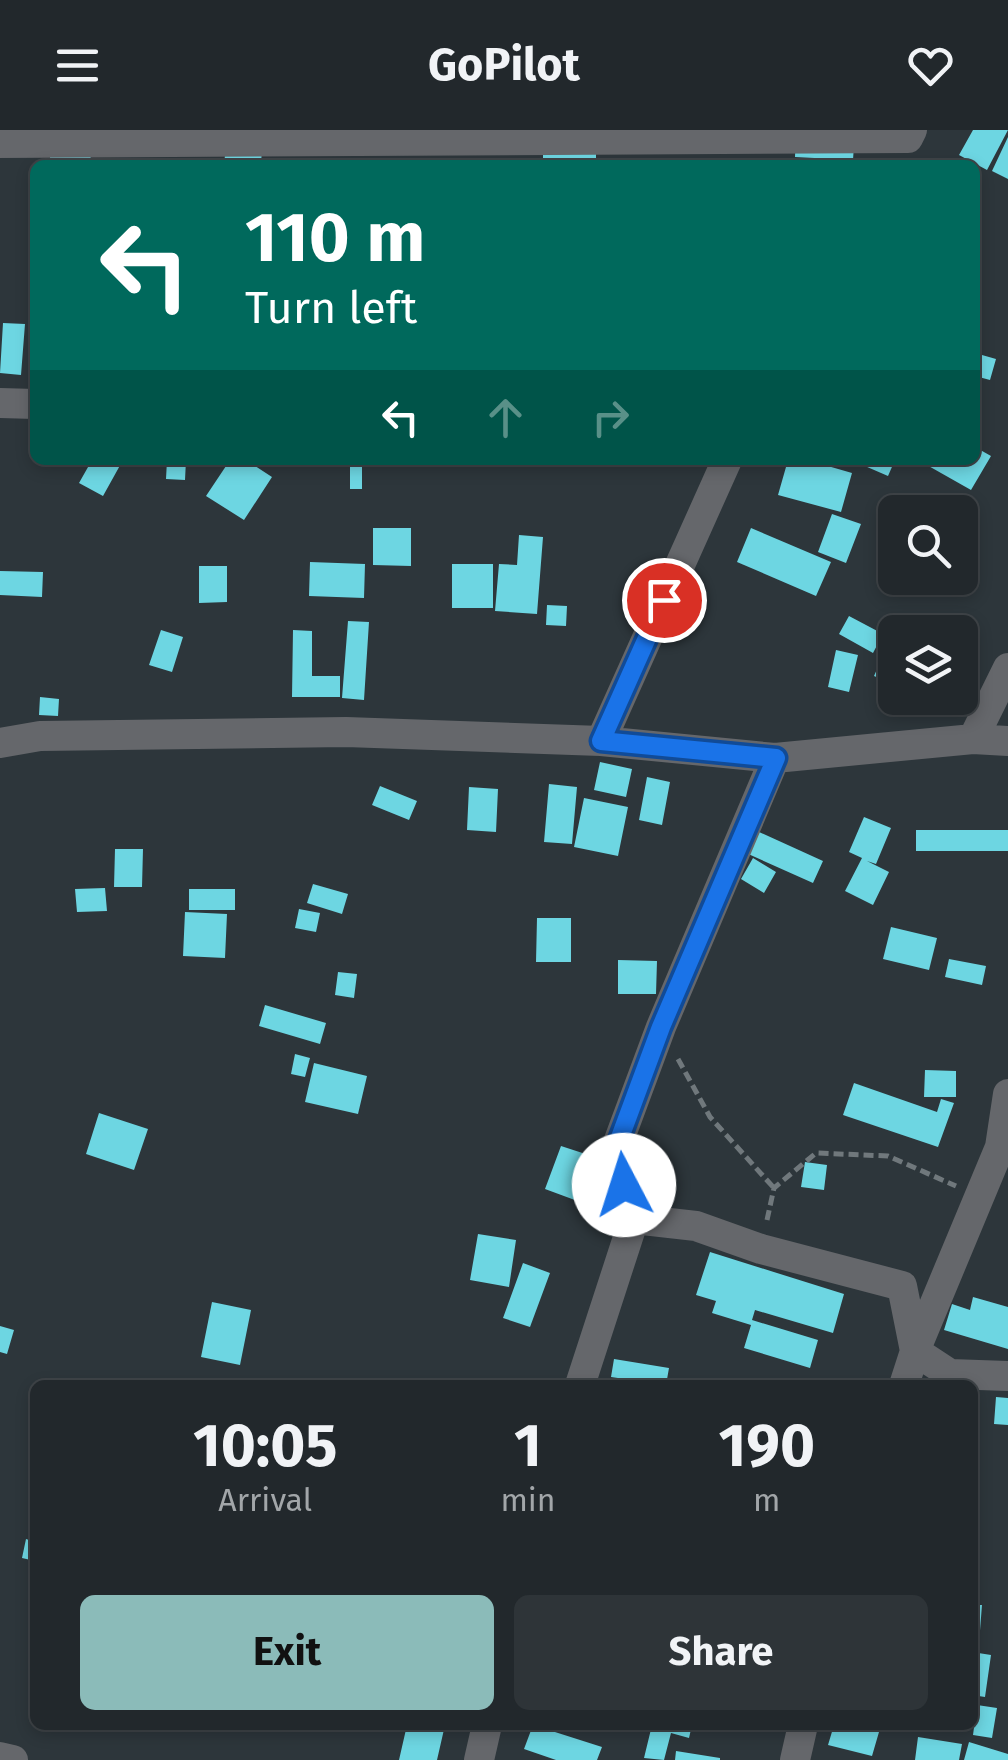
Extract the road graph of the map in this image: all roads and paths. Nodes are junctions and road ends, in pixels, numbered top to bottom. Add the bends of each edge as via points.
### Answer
1 (910, 134) edge
2 (0, 142) edge
3 (896, 160) edge
4 (0, 402) edge
5 (30, 404) edge
6 (725, 465) edge
7 (1008, 668) edge
8 (973, 739) junction
9 (601, 741) junction
10 (1008, 741) edge
11 (0, 743) edge
12 (776, 758) junction
13 (661, 1027) junction
14 (1008, 1094) edge
15 (774, 1188) junction
16 (634, 1219) junction
17 (966, 1228) junction
18 (761, 1249) junction
19 (914, 1350) junction
20 (1008, 1376) edge
21 (582, 1380) edge
22 (905, 1380) edge
23 (486, 1730) edge
24 (802, 1730) edge
25 (0, 1756) edge
26 (12, 1760) edge
27 (480, 1760) edge
28 (795, 1760) edge

1 - 2 street
1 - 3 street
4 - 5 street
6 - 9 street
7 - 8 street
8 - 10 street
8 - 12 street
9 - 11 street via 346,732 40,736
9 - 12 street
12 - 13 street
13 - 15 path via 710,1117
13 - 16 street via 615,1151
14 - 17 street via 1000,1147
15 - 17 path via 816,1153 888,1156 956,1187
15 - 18 path
16 - 18 street via 696,1226
16 - 21 street
17 - 19 street
18 - 19 street via 902,1286
19 - 20 street via 950,1374
19 - 22 street
23 - 27 street
24 - 28 street
25 - 26 street

